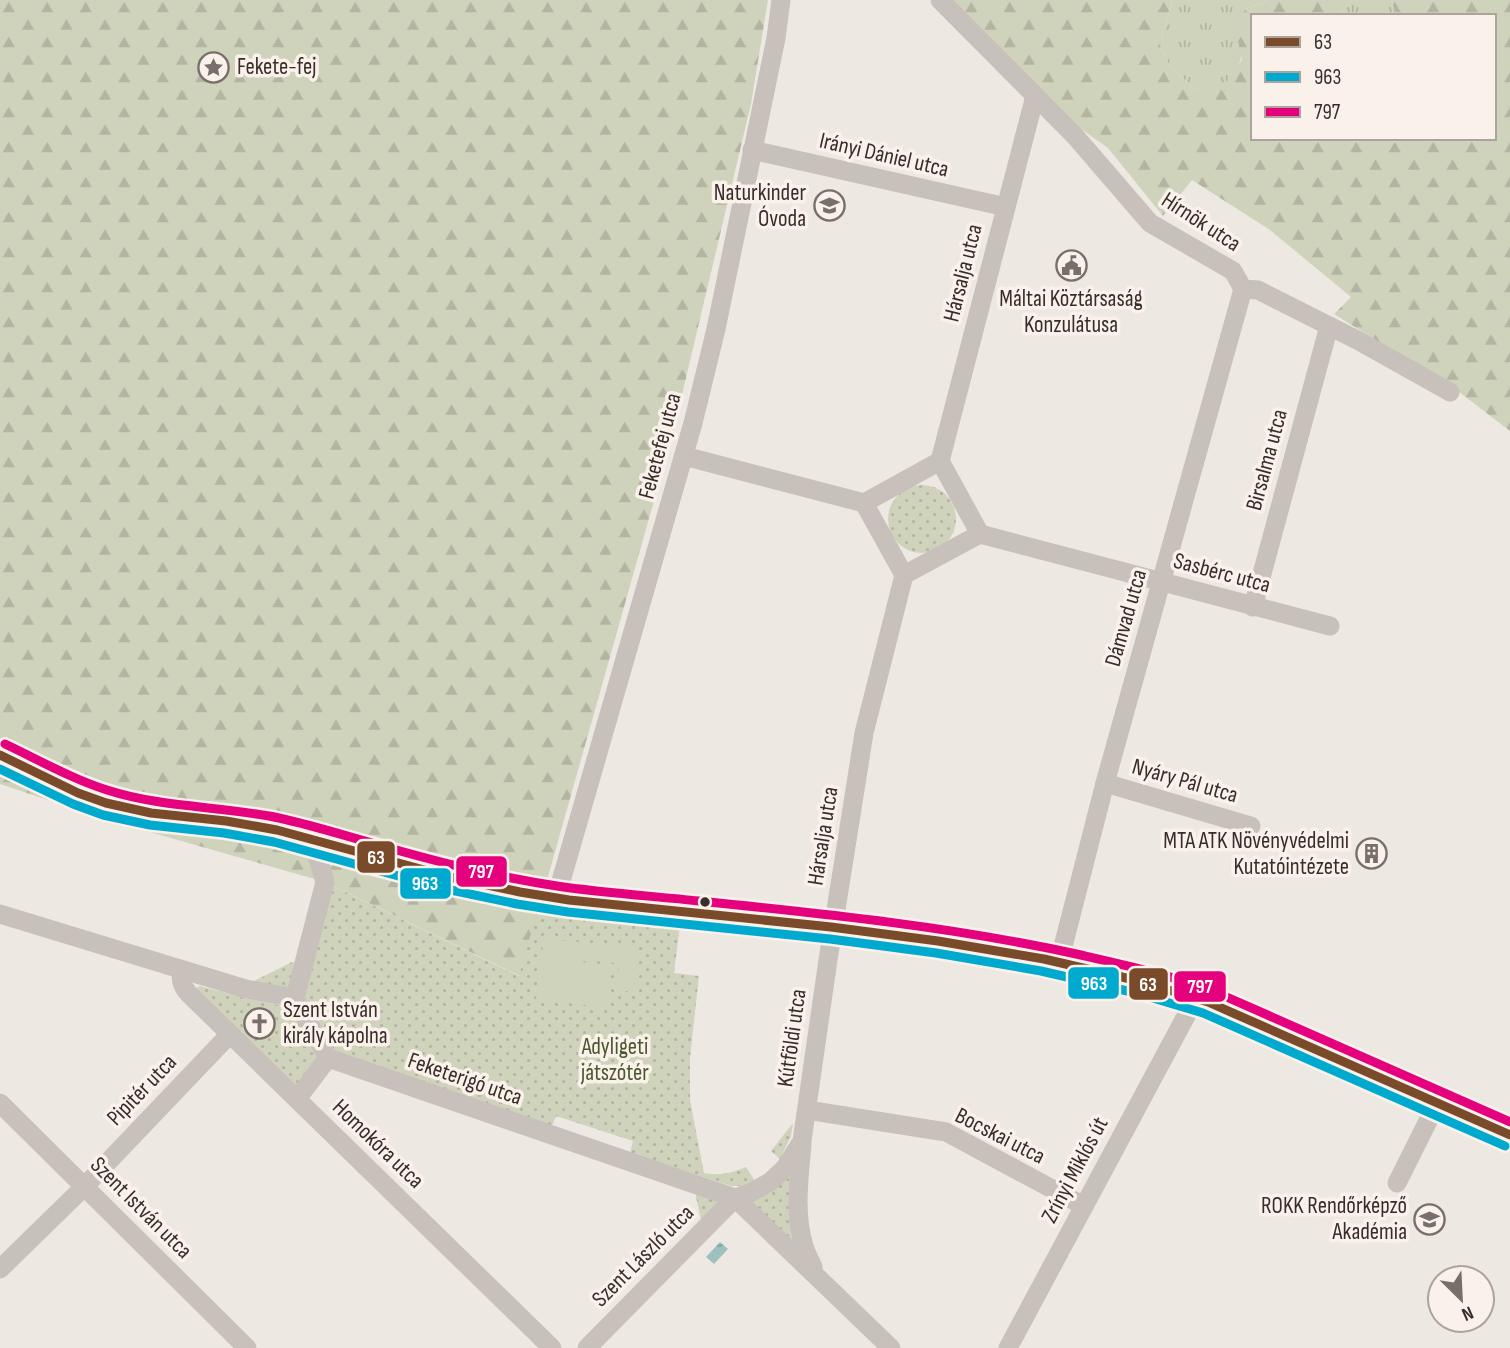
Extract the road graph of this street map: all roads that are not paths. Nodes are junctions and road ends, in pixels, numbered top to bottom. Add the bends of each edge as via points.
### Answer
1 (781, 0) edge
2 (940, 0) edge
3 (1035, 96) junction
4 (752, 150) junction
5 (1006, 207) junction
6 (1243, 289) junction
7 (1329, 326) junction
8 (1450, 392) dead end
9 (684, 456) junction
10 (940, 461) junction
11 (864, 503) junction
12 (979, 534) junction
13 (904, 575) junction
14 (1162, 583) junction
15 (1253, 607) junction
16 (1330, 626) dead end
17 (0, 755) edge
18 (1105, 783) junction
19 (1251, 826) dead end
20 (312, 838) junction
21 (559, 898) junction
22 (0, 914) edge
23 (832, 934) junction
24 (1059, 962) junction
25 (182, 970) junction
26 (1191, 988) junction
27 (295, 998) junction
28 (230, 1034) junction
29 (328, 1058) junction
30 (297, 1099) junction
31 (0, 1103) edge
32 (1437, 1103) junction
33 (807, 1110) junction
34 (1510, 1135) edge
35 (802, 1141) junction
36 (1398, 1183) dead end
37 (85, 1186) junction
38 (734, 1198) junction
39 (1084, 1206) junction
40 (0, 1269) edge
41 (818, 1278) junction
42 (247, 1348) edge
43 (552, 1348) edge
44 (587, 1348) edge
45 (891, 1348) edge
46 (1008, 1348) edge

1 - 4 street, Feketefej utca
2 - 3 street, Hírnök utca
3 - 5 street, Hársalja utca
3 - 6 street, Hírnök utca via 1150,223 1233,271
4 - 5 street, Irányi Dániel utca
4 - 9 street, Feketefej utca via 716,329
5 - 10 street, Hársalja utca
6 - 7 street, Hírnök utca via 1258,290
6 - 14 street, Dámvad utca
7 - 8 street, Hírnök utca
7 - 15 street, Birsalma utca
9 - 11 street
9 - 21 street, Feketefej utca
10 - 11 street
10 - 12 street
11 - 13 street
12 - 13 street
12 - 14 street, Sasbérc utca
13 - 23 street, Hársalja utca via 864,733
14 - 15 street, Sasbérc utca
14 - 18 street, Dámvad utca
15 - 16 street, Sasbérc utca
17 - 20 street via 116,806
18 - 19 street, Nyáry Pál utca
18 - 24 street, Dámvad utca
20 - 21 street via 472,882
20 - 27 street via 324,882
21 - 23 street
22 - 25 street
23 - 24 street via 958,943
23 - 33 street, Kútföldi utca
24 - 26 street
25 - 27 street
25 - 28 street, Homokóra utca via 182,985
26 - 32 street
26 - 39 street, Zrínyi Miklós út via 1186,1016
27 - 29 street
28 - 30 street, Homokóra utca
28 - 37 street, Pipitér utca
29 - 30 street
29 - 38 street, Feketerigó utca
30 - 43 street, Homokóra utca
31 - 37 street, Szent István utca
32 - 34 street
32 - 36 street
33 - 35 street, Kútföldi utca
33 - 39 street, Bocskai utca via 946,1132
35 - 38 street, Kútföldi utca via 770,1182
35 - 41 street, Kútföldi utca via 799,1218 804,1247
37 - 40 street, Pipitér utca
37 - 42 street, Szent István utca
38 - 41 street, Feketerigó utca
38 - 44 street, Szent László utca
39 - 46 street, Zrínyi Miklós út
41 - 45 street, Feketerigó utca

